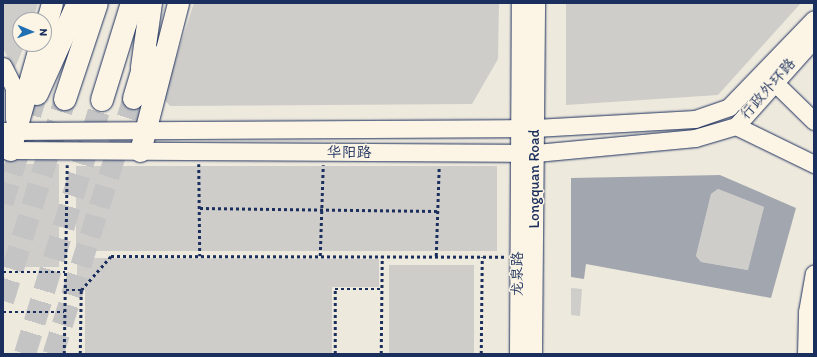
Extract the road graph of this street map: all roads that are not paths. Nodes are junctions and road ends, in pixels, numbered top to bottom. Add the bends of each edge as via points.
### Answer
1 (68, 3) edge
2 (78, 3) edge
3 (97, 3) edge
4 (132, 3) edge
5 (151, 3) edge
6 (161, 3) edge
7 (178, 3) edge
8 (520, 3) edge
9 (536, 3) edge
10 (814, 19) edge
11 (814, 39) edge
12 (37, 52) edge
13 (3, 66) edge
14 (142, 67) junction
15 (774, 82) junction
16 (36, 97) joint
17 (133, 98) tunnel mouth
18 (65, 99) tunnel mouth
19 (102, 100) tunnel mouth
20 (695, 119) joint
21 (814, 121) edge
22 (736, 126) junction
23 (527, 127) junction
24 (144, 130) junction
25 (695, 138) joint
26 (8, 141) edge
27 (140, 151) junction
28 (527, 153) junction
29 (814, 164) edge
30 (814, 274) edge
31 (518, 354) edge
32 (533, 354) edge
33 (806, 354) edge

1 - 16 main road
2 - 16 highway
3 - 18 highway
4 - 19 highway
5 - 14 highway
6 - 14 main road
7 - 24 main road
8 - 23 street, 龙泉路
9 - 23 street, Longquan Road
10 - 20 street, 行政外环路 via 730,107
11 - 15 street, 行政外环路
12 - 26 main road
13 - 26 street via 14,88
14 - 17 main road
15 - 21 street
15 - 22 street, 行政外环路
20 - 23 street, 华阳路
22 - 25 street, 行政外环路
22 - 29 street
23 - 24 street, 华阳路
23 - 28 street, 龙泉路
24 - 26 street, 华阳路
24 - 27 main road
25 - 28 street, 华阳路
26 - 27 street, 华阳路 via 67,151
27 - 28 street, 华阳路
28 - 31 street, 龙泉路 via 518,258
28 - 32 street, Longquan Road
30 - 33 street via 807,312

